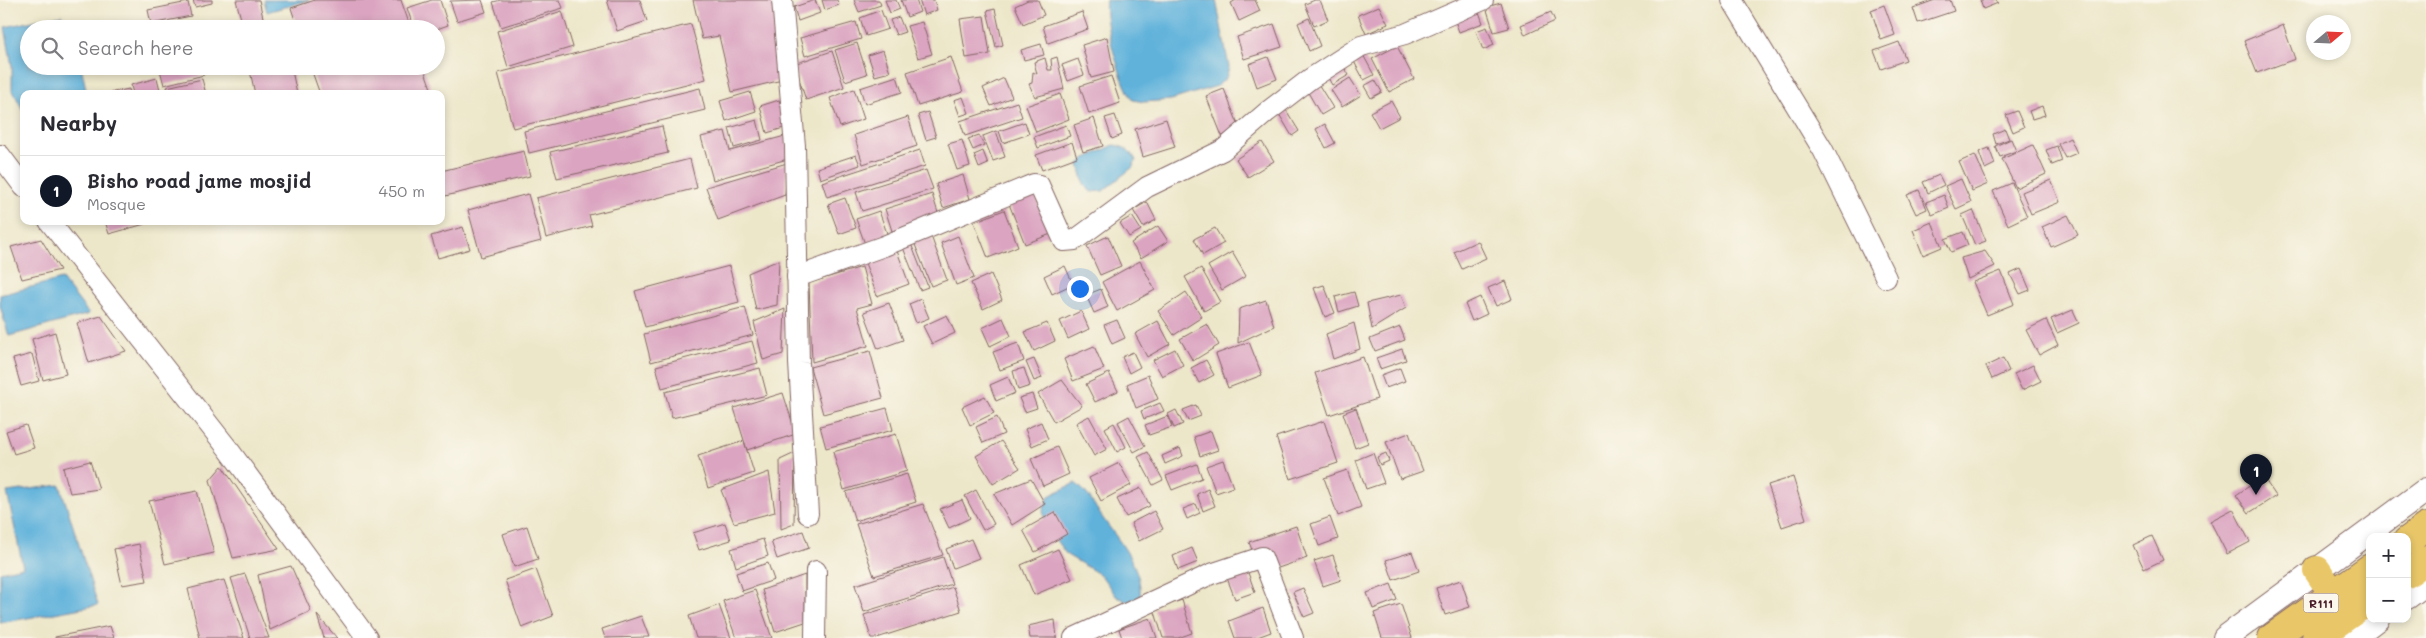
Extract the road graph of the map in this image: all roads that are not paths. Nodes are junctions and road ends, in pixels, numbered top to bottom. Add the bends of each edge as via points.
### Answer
1 (782, 0) edge
2 (1482, 0) edge
3 (1732, 0) edge
4 (0, 155) edge
5 (20, 182) edge
6 (52, 225) edge
7 (797, 277) junction
8 (1886, 278) dead end
9 (2426, 490) edge
10 (808, 514) dead end
11 (2426, 527) edge
12 (2411, 538) edge
13 (2426, 560) edge
14 (2317, 570) junction
15 (816, 571) dead end
16 (2366, 571) edge
17 (2411, 571) edge
18 (2426, 583) edge
19 (2333, 594) junction
20 (2411, 594) edge
21 (2366, 603) edge
22 (2372, 623) edge
23 (367, 638) edge
24 (815, 638) edge
25 (1074, 638) edge
26 (1293, 638) edge
27 (2225, 638) edge
28 (2272, 638) edge
29 (2316, 638) edge
30 (2352, 638) edge

1 - 7 street via 795,146
2 - 7 street via 1405,34 1361,46 1267,112 1223,150 1147,187 1075,240 1064,241 1039,186 1034,184 884,246
3 - 8 street via 1823,150
4 - 5 street
6 - 23 street via 228,450
7 - 10 street
9 - 14 street
11 - 12 main road
13 - 17 main road
14 - 19 main road
14 - 27 street
15 - 24 street
16 - 19 main road, R111
18 - 20 street
19 - 28 main road, R111
21 - 29 main road, R111
22 - 30 street
25 - 26 street via 1210,574 1262,557

